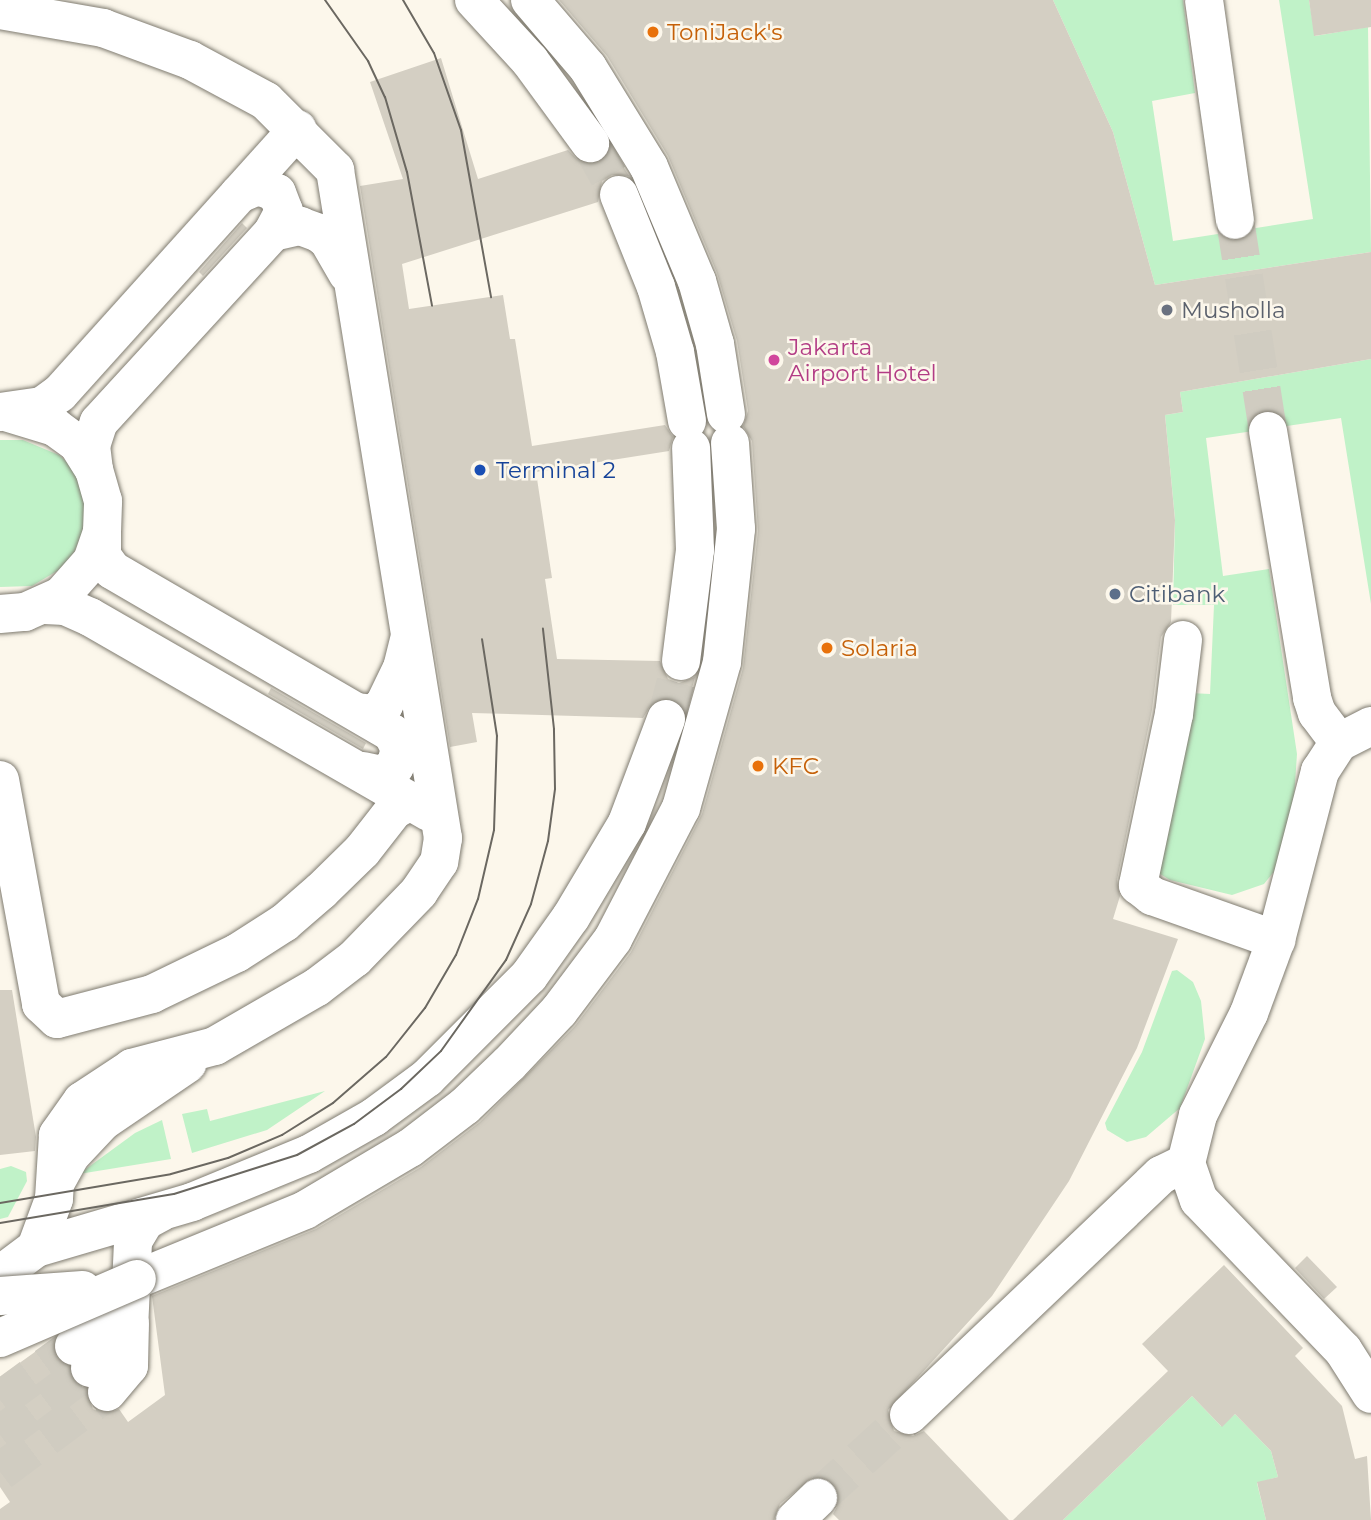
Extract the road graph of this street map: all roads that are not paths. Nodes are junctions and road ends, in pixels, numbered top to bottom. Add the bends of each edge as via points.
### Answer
1 (474, 0) edge
2 (530, 0) edge
3 (1204, 0) edge
4 (0, 9) edge
5 (298, 129) junction
6 (590, 143) tunnel mouth
7 (239, 194) junction
8 (619, 195) tunnel mouth
9 (1235, 220) tunnel mouth
10 (273, 232) junction
11 (176, 264) junction
12 (353, 290) junction
13 (213, 296) junction
14 (1, 412) edge
15 (1268, 431) tunnel mouth
16 (94, 470) junction
17 (102, 532) junction
18 (17, 614) edge
19 (410, 635) junction
20 (1183, 640) dead end
21 (268, 660) junction
22 (681, 662) tunnel mouth
23 (242, 702) junction
24 (357, 712) junction
25 (666, 719) tunnel mouth
26 (1355, 734) edge
27 (363, 771) junction
28 (0, 780) edge
29 (431, 818) junction
30 (1276, 940) junction
31 (1186, 1163) junction
32 (161, 1212) junction
33 (18, 1244) edge
34 (0, 1275) edge
35 (0, 1296) edge
36 (132, 1296) junction
37 (0, 1338) edge
38 (1371, 1394) edge
39 (909, 1415) tunnel mouth

1 - 6 street via 530,61
2 - 36 street via 588,68 649,167 697,281 715,344 736,530 722,662 681,808 613,939 559,1010 464,1106 410,1147 305,1210
3 - 9 street
4 - 5 street via 64,19 149,43 234,82 266,101
5 - 7 street
5 - 12 street via 339,179
7 - 10 street via 258,186 277,193 284,211
7 - 11 street
8 - 22 street via 656,287 675,352 689,435 695,550
10 - 12 street via 300,226 328,240
10 - 13 street
11 - 13 street
11 - 14 street via 60,393 42,406
12 - 19 street
13 - 16 street via 99,422 91,446
14 - 16 street via 55,426 78,444
15 - 26 street via 1312,698 1317,713
16 - 17 street via 103,501
17 - 18 street via 92,561 78,581
17 - 21 street via 102,555 112,570
18 - 23 street via 74,608
19 - 24 street via 402,668 384,705 373,714
19 - 29 street
20 - 30 street via 1174,714 1138,885 1152,896
21 - 23 street
21 - 24 street
23 - 27 street
24 - 27 street via 392,733 400,749 390,771 382,775
25 - 32 street via 627,823 600,872 529,976 492,1016 427,1078 374,1117 309,1154
26 - 30 street via 1320,771
27 - 29 street
28 - 29 street via 41,1004 57,1019 152,995 285,923 362,851 394,810 407,803
29 - 33 street via 439,862 392,923 317,987 215,1046 132,1068 82,1101 58,1135 57,1180 47,1226
30 - 31 street via 1249,1013 1198,1115
31 - 38 street via 1199,1200 1343,1350
31 - 39 street via 1161,1175
32 - 33 street
32 - 36 street via 145,1221 133,1241
33 - 34 street
35 - 36 street, bridge via 72,1292
36 - 36 street via 123,1306 90,1369 129,1366
36 - 37 street, bridge

